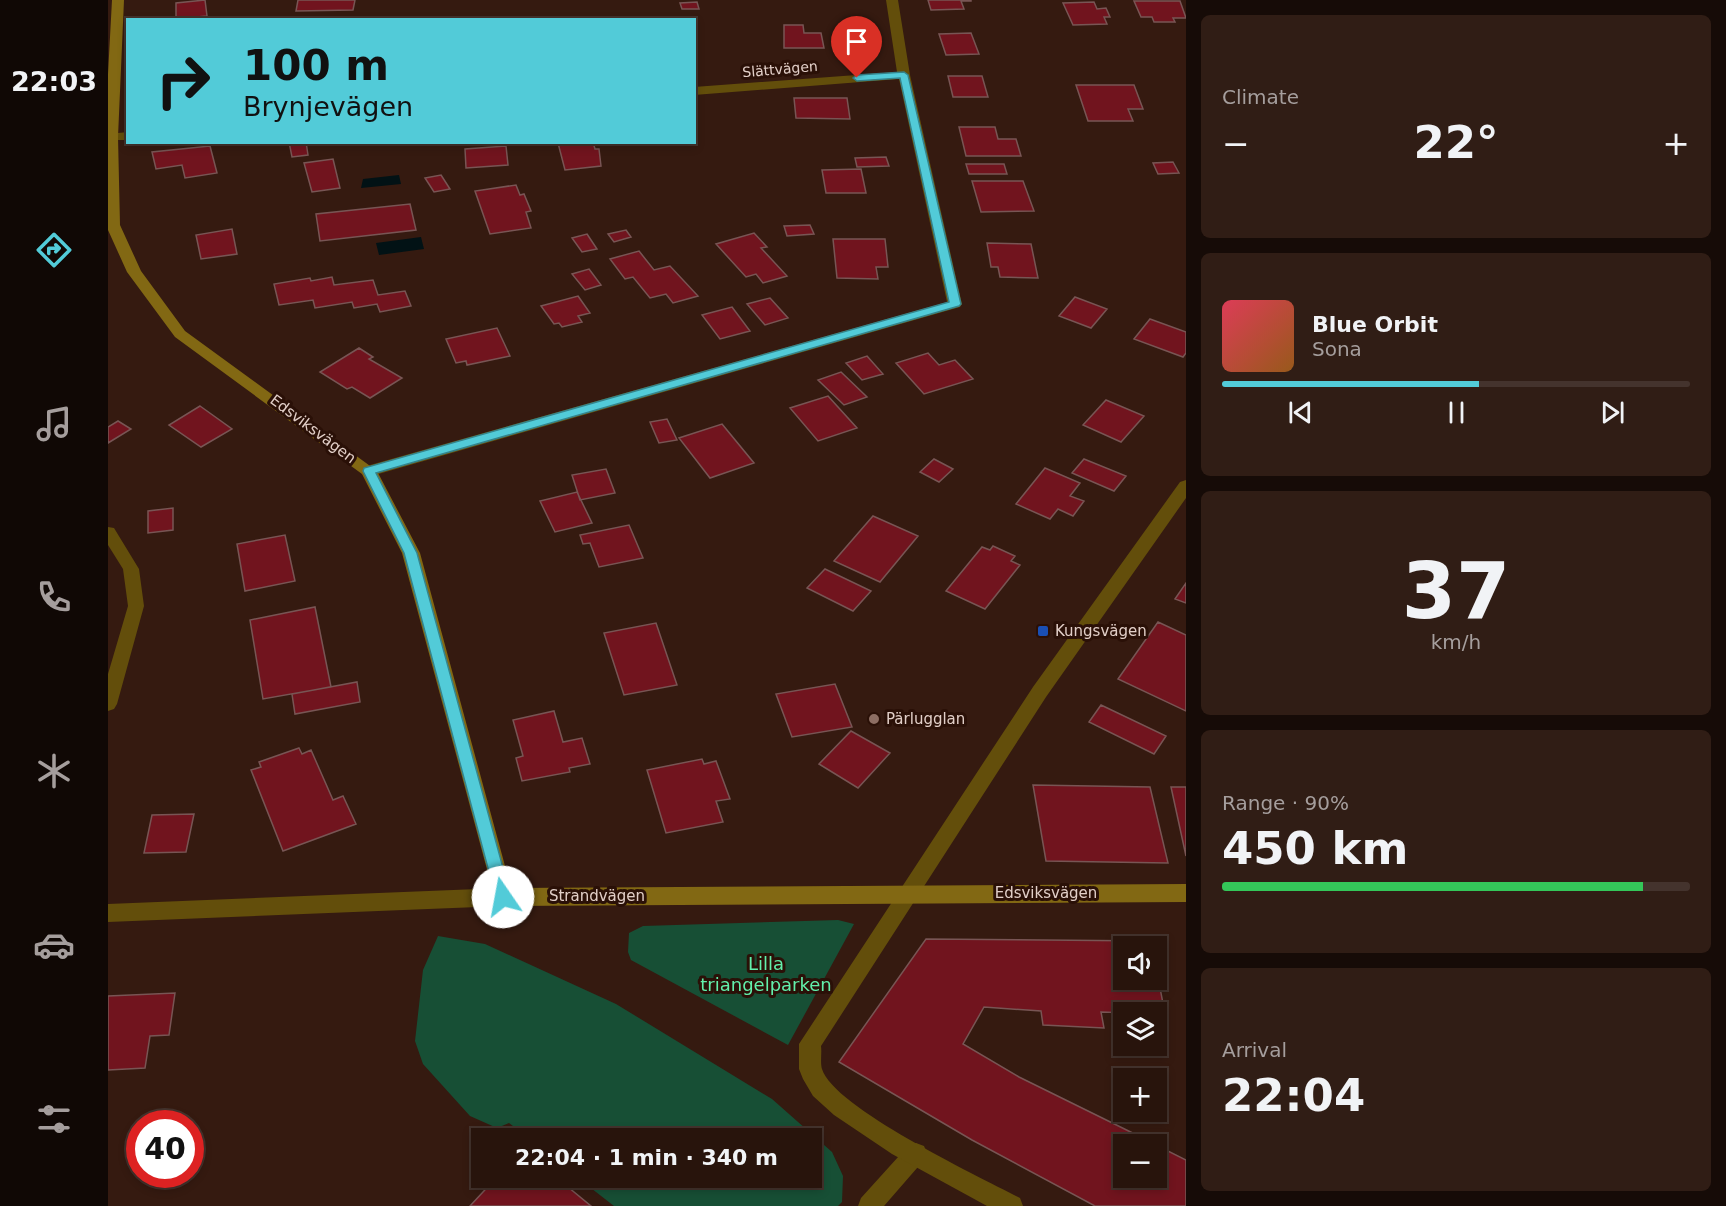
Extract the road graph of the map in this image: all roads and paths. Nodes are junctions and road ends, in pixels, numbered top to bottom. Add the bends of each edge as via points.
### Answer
1 (118, 0) edge
2 (892, 0) edge
3 (904, 75) junction
4 (696, 91) edge
5 (119, 136) edge
6 (110, 225) edge
7 (369, 471) junction
8 (1186, 486) edge
9 (108, 532) edge
10 (108, 704) edge
11 (906, 893) junction
12 (1186, 893) edge
13 (503, 897) junction
14 (108, 913) edge
15 (916, 1153) junction
16 (869, 1206) edge
17 (1011, 1206) edge

1 - 5 street, Edsviksvägen
2 - 3 street
3 - 4 street, Slättvägen
3 - 7 street via 955,304
5 - 6 street, Edsviksvägen
6 - 7 street, Edsviksvägen via 134,272 180,334
7 - 13 street, Edsviksvägen via 411,553
8 - 11 street via 1133,557
9 - 10 lane via 131,569 136,606
11 - 12 street, Edsviksvägen
11 - 13 street, Strandvägen
11 - 15 street via 810,1044 811,1073 851,1115
13 - 14 street, Strandvägen
15 - 16 lane
15 - 17 street

